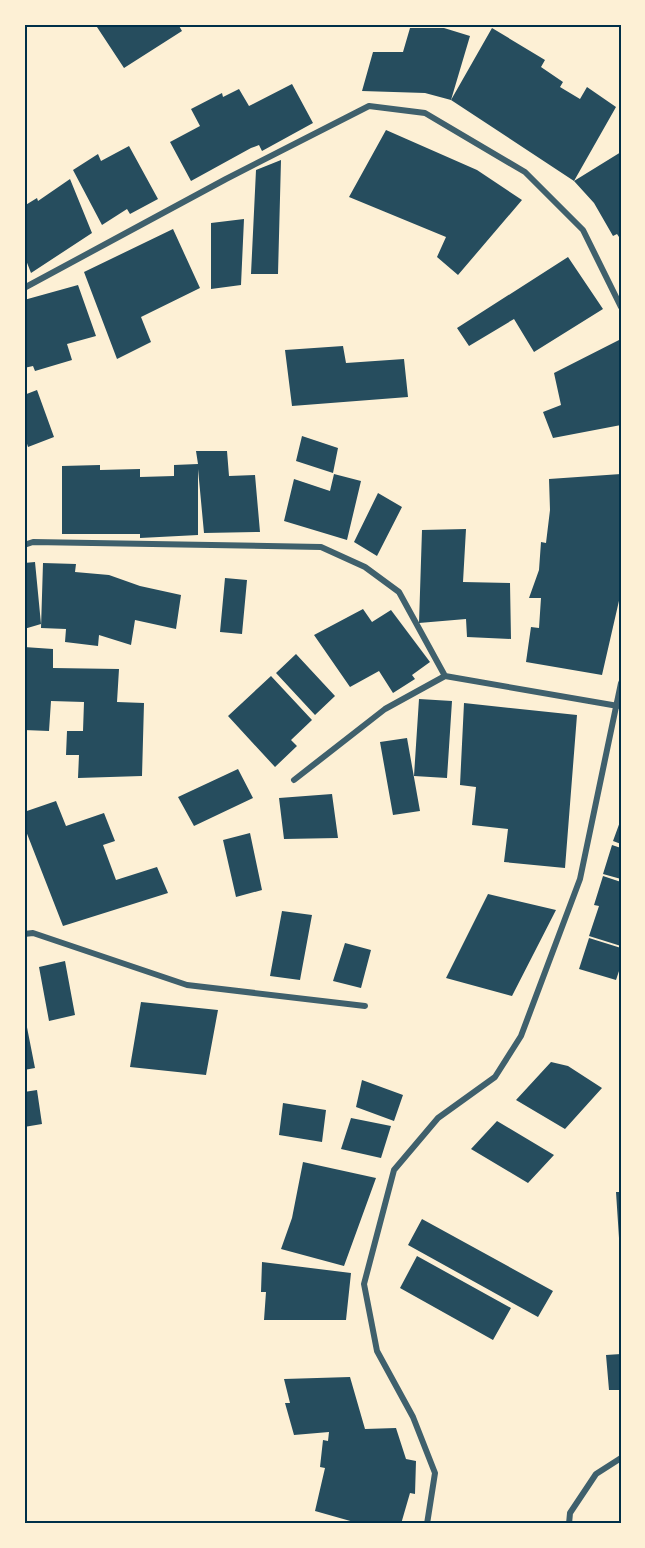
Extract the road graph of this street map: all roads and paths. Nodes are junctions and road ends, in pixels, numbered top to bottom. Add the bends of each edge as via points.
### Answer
1 (24, 288) edge
2 (621, 307) edge
3 (24, 545) edge
4 (444, 676) junction
5 (621, 683) edge
6 (618, 706) junction
7 (294, 780) dead end
8 (24, 934) edge
9 (365, 1006) dead end
10 (621, 1458) edge
11 (427, 1524) edge
12 (569, 1524) edge

1 - 2 street via 226,178 369,106 425,113 525,172 583,230
3 - 4 street via 33,542 321,547 365,567 399,592
4 - 6 street
4 - 7 street via 385,709
5 - 6 street
6 - 11 street via 580,879 521,1036 495,1077 438,1118 394,1170 364,1284 377,1351 413,1417 435,1473
8 - 9 street via 33,933 187,985
10 - 12 street via 596,1474 570,1513

